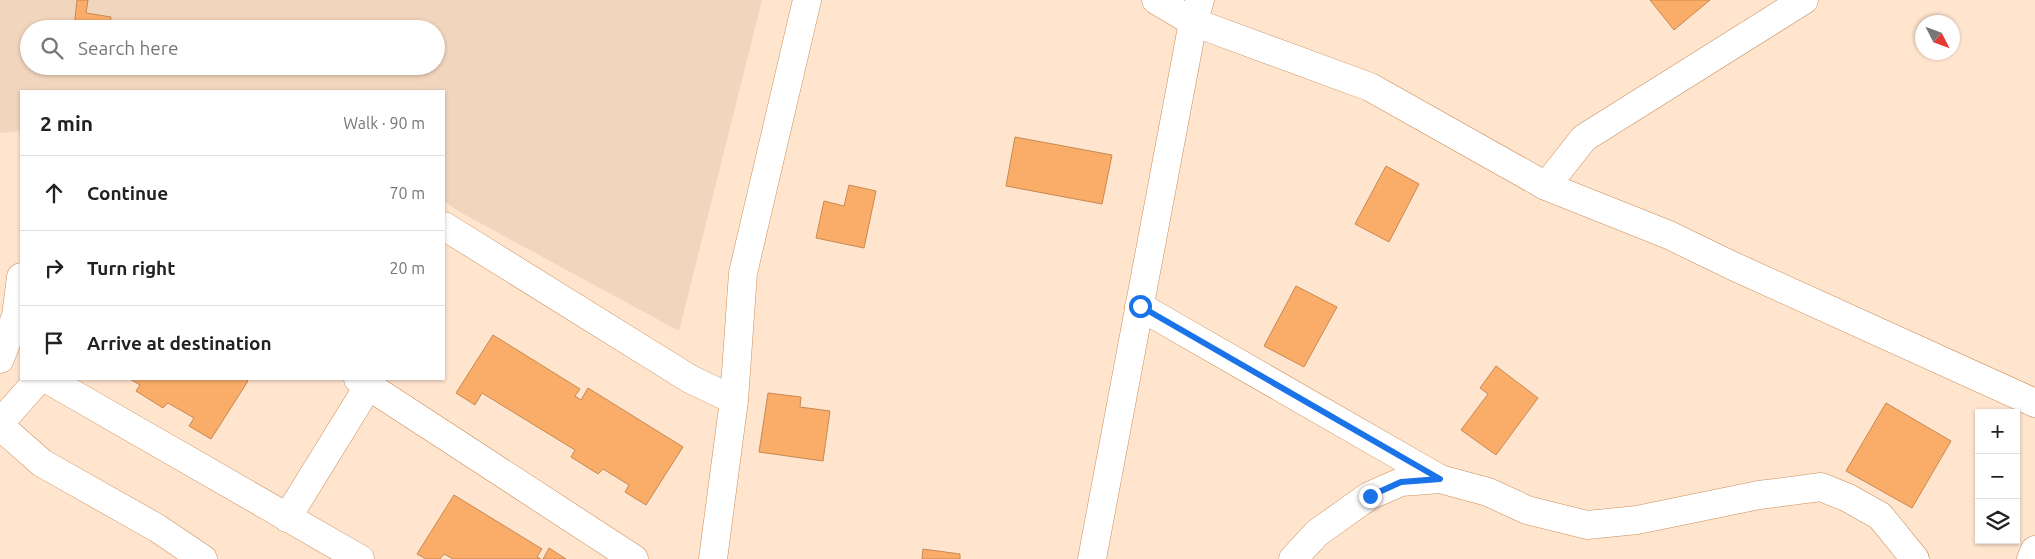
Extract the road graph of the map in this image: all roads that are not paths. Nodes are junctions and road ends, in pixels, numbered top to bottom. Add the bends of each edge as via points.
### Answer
1 (807, 0) edge
2 (1156, 0) edge
3 (1804, 0) edge
4 (1197, 11) edge
5 (1546, 186) junction
6 (445, 227) edge
7 (20, 286) edge
8 (1140, 306) junction
9 (0, 359) edge
10 (38, 380) edge
11 (49, 380) edge
12 (364, 382) edge
13 (734, 400) junction
14 (2035, 404) edge
15 (0, 424) edge
16 (1440, 479) junction
17 (287, 518) junction
18 (2035, 550) edge
19 (203, 559) edge
20 (360, 559) edge
21 (634, 559) edge
22 (713, 559) edge
23 (1092, 559) edge
24 (1293, 559) edge
25 (1915, 559) edge
26 (2031, 559) edge

1 - 13 street via 743,273
2 - 4 street
3 - 5 street via 1584,138
4 - 5 street via 1370,87
4 - 8 street
5 - 14 street via 1669,235
6 - 13 street via 690,379
7 - 9 street via 16,316
8 - 16 street
8 - 23 street
10 - 15 street
11 - 17 street
12 - 17 street
12 - 21 street
13 - 22 street
15 - 19 street via 42,463 157,528
16 - 24 street via 1401,482 1370,496 1317,533
16 - 25 street via 1488,492 1527,510 1588,525 1637,520 1759,495 1820,487 1880,516
17 - 20 street
18 - 26 street

